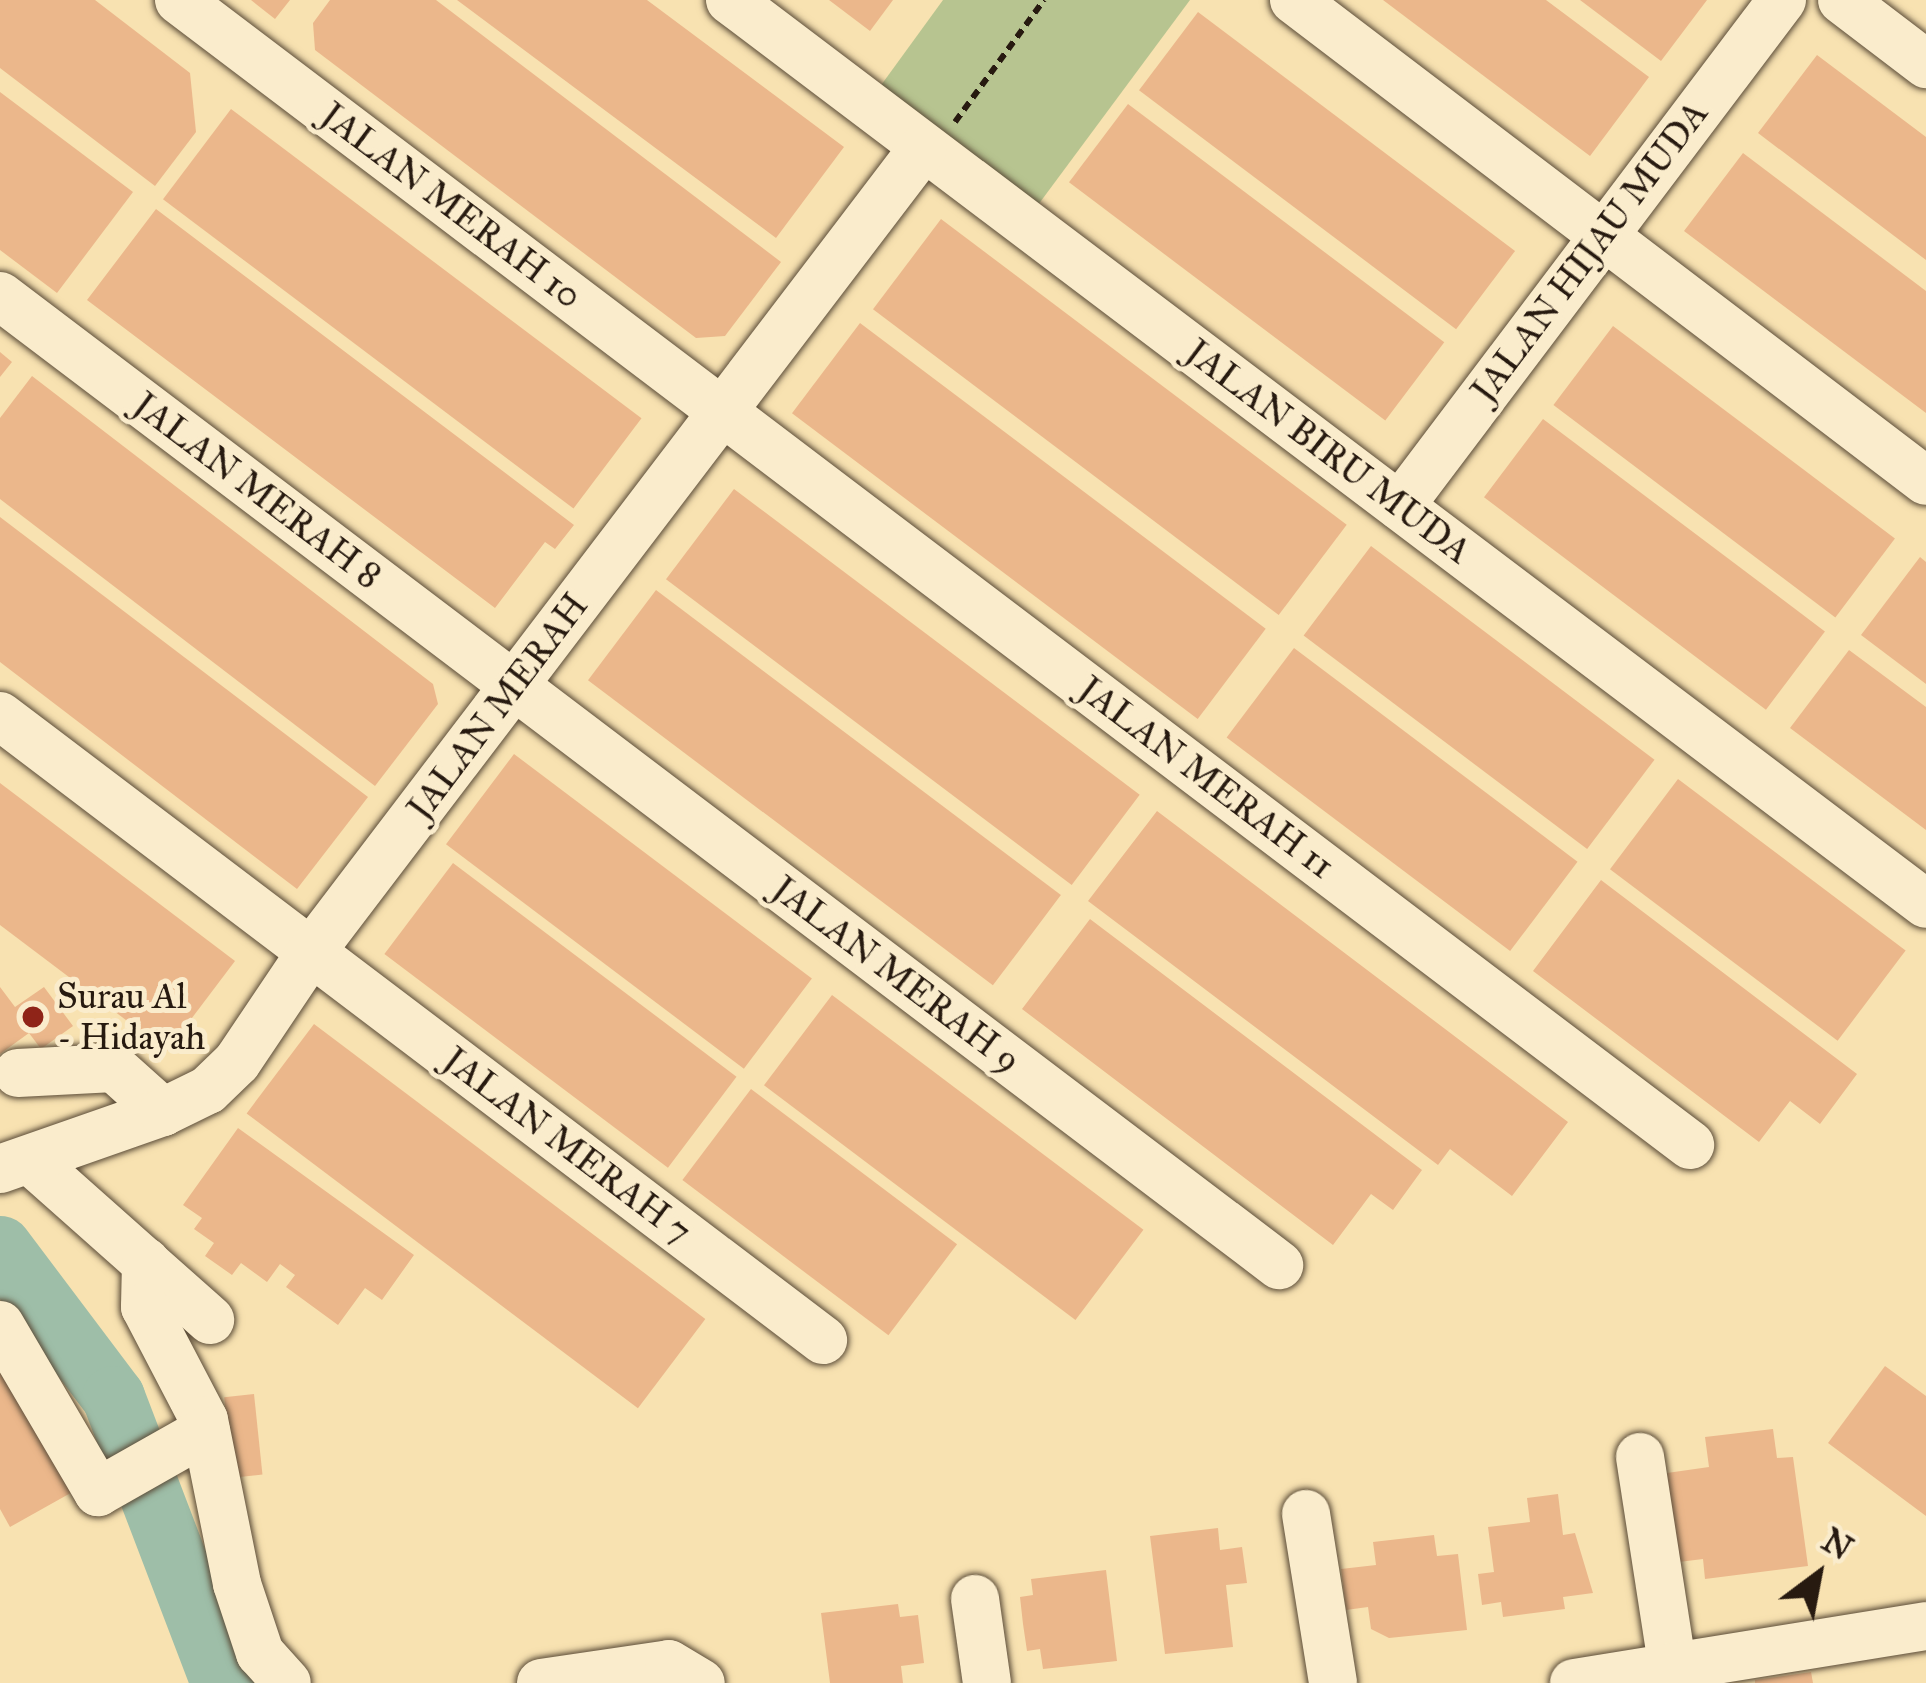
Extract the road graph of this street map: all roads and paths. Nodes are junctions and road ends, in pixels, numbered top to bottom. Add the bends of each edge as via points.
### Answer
1 (179, 0) edge
2 (730, 0) edge
3 (1044, 0) edge
4 (1294, 0) edge
5 (1783, 0) edge
6 (1842, 0) edge
7 (1926, 64) edge
8 (927, 151) junction
9 (1603, 235) junction
10 (0, 296) edge
11 (722, 412) junction
12 (1926, 481) edge
13 (1400, 506) junction
14 (514, 686) junction
15 (0, 716) edge
16 (1926, 904) edge
17 (311, 952) junction
18 (18, 1073) dead end
19 (163, 1112) junction
20 (1690, 1145) dead end
21 (15, 1164) edge
22 (146, 1262) junction
23 (1279, 1265) dead end
24 (210, 1320) dead end
25 (0, 1325) edge
26 (823, 1340) dead end
27 (206, 1431) junction
28 (1640, 1457) dead end
29 (1306, 1514) dead end
30 (975, 1599) dead end
31 (1926, 1626) edge
32 (1673, 1670) junction
33 (287, 1683) edge
34 (541, 1683) edge
35 (700, 1683) edge
36 (987, 1683) edge
37 (1333, 1683) edge
38 (1574, 1683) edge

1 - 11 street, JALAN MERAH 10
2 - 8 street, JALAN BIRU MUDA
3 - 8 path
4 - 9 street
5 - 9 street, JALAN HIJAU MUDA
6 - 7 street
8 - 11 street, JALAN MERAH
8 - 13 street, JALAN BIRU MUDA
9 - 12 street
9 - 13 street, JALAN HIJAU MUDA
10 - 14 street, JALAN MERAH 8
11 - 14 street, JALAN MERAH
11 - 20 street, JALAN MERAH 11
13 - 16 street, JALAN BIRU MUDA
14 - 17 street, JALAN MERAH
14 - 23 street, JALAN MERAH 9
15 - 17 street, JALAN MERAH 7
17 - 19 street, JALAN MERAH via 237,1062 208,1090
17 - 26 street, JALAN MERAH 7
18 - 19 street via 114,1068
19 - 21 street, JALAN MERAH
21 - 22 street
22 - 24 street
22 - 27 street via 145,1307 177,1355
25 - 27 street via 98,1492
27 - 33 street via 237,1584 260,1653
28 - 32 street
29 - 37 street
30 - 36 street
31 - 32 street
32 - 38 street
34 - 35 street via 669,1664

